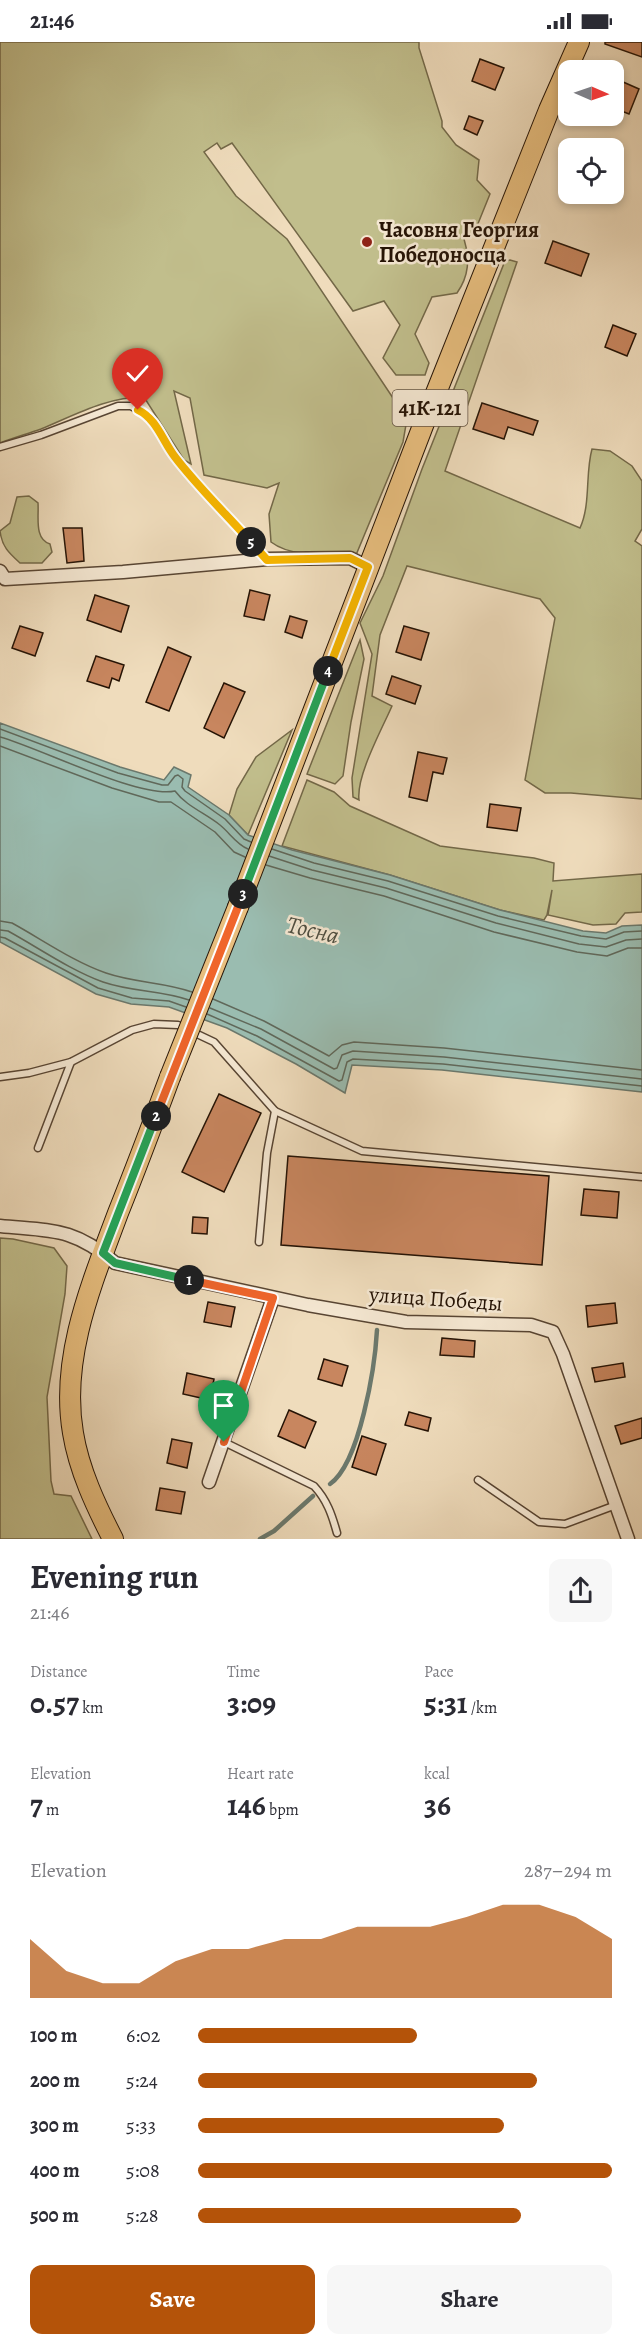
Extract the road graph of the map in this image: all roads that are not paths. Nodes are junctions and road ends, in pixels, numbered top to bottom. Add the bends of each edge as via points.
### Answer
1 (579, 42) edge
2 (0, 447) edge
3 (267, 560) junction
4 (368, 567) junction
5 (2, 575) edge
6 (71, 1062) junction
7 (0, 1077) edge
8 (275, 1111) junction
9 (38, 1148) dead end
10 (642, 1177) edge
11 (0, 1226) edge
12 (259, 1242) dead end
13 (103, 1253) junction
14 (273, 1298) junction
15 (224, 1442) junction
16 (478, 1480) dead end
17 (209, 1482) dead end
18 (616, 1504) junction
19 (337, 1533) dead end
20 (113, 1539) edge
21 (628, 1539) edge

1 - 4 main road, 41К-121
2 - 3 lane via 118,406 131,406 156,426 174,457
3 - 4 street via 350,558
3 - 5 street via 123,572
4 - 13 main road, 41К-121, bridge
6 - 7 lane
6 - 8 lane via 132,1030 154,1024 178,1026 214,1042
6 - 9 lane
8 - 10 lane via 362,1151
8 - 12 lane
11 - 13 street, улица Победы via 58,1231
13 - 14 street, улица Победы via 115,1263 135,1269
13 - 20 main road, 41К-121 via 82,1315 71,1371 70,1411 76,1451
14 - 15 street
14 - 18 street, улица Победы via 406,1322 531,1325 553,1332
15 - 17 street
15 - 19 lane via 314,1486 332,1514
16 - 18 lane via 539,1522 565,1524
18 - 21 street, улица Победы

